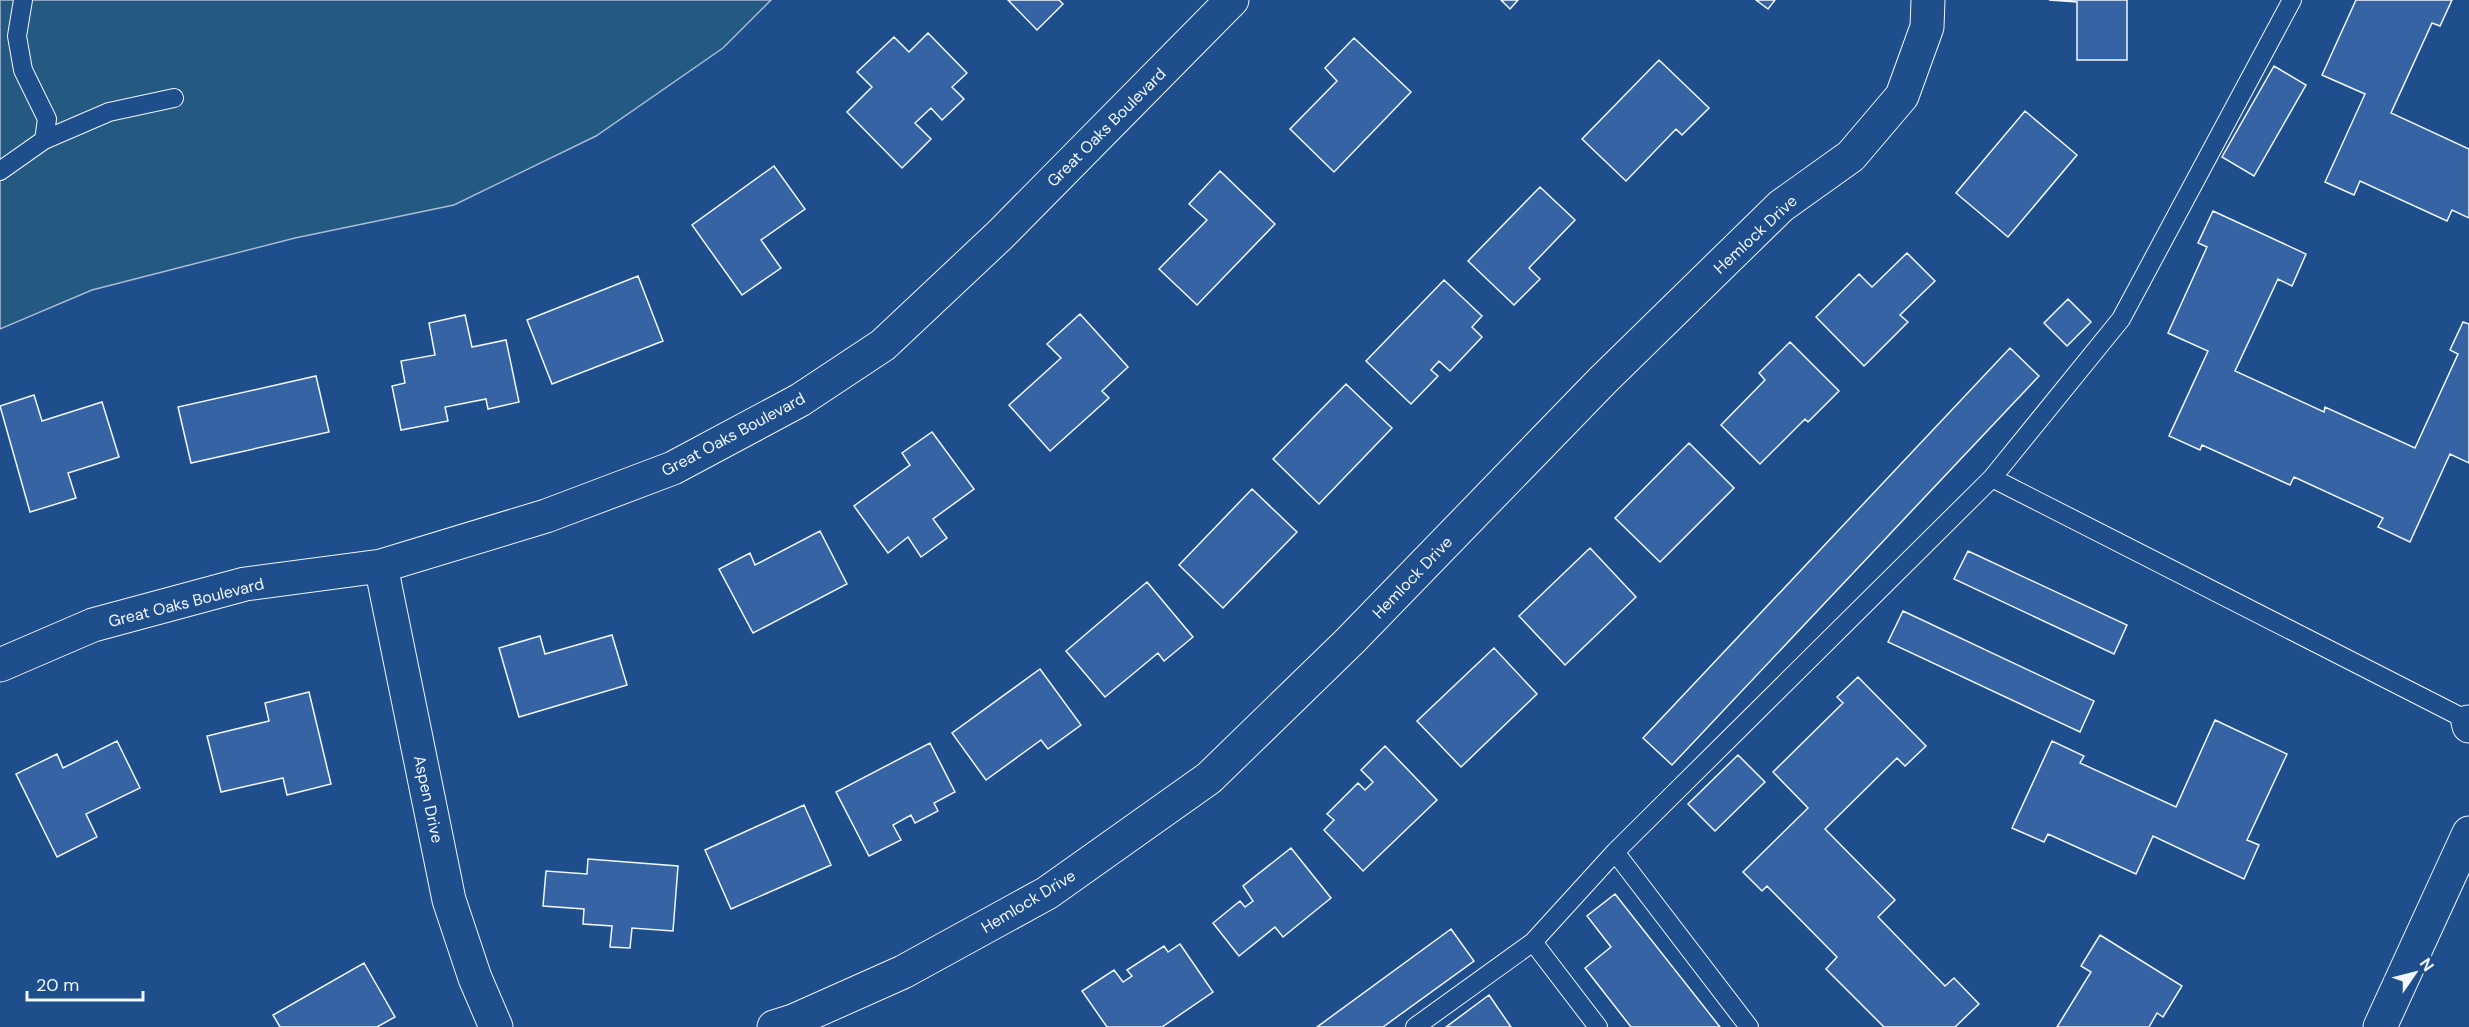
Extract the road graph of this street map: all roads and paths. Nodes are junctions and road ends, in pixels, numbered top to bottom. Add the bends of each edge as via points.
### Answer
1 (1232, 0) edge
2 (1928, 0) edge
3 (2292, 0) edge
4 (22, 7) edge
5 (174, 98) dead end
6 (44, 140) junction
7 (0, 171) edge
8 (1992, 478) junction
9 (381, 566) junction
10 (0, 665) edge
11 (2469, 723) edge
12 (2469, 833) edge
13 (1615, 852) junction
14 (1533, 942) junction
15 (496, 1027) edge
16 (774, 1027) edge
17 (1415, 1027) edge
18 (1598, 1027) edge
19 (1749, 1027) edge
20 (2380, 1027) edge

1 - 9 street, Great Oaks Boulevard via 1000,235 883,345 800,400 673,468 546,516
2 - 16 street, Hemlock Drive via 1927,27 1902,96 1851,156 1773,214 1209,778 1047,893 903,972
3 - 8 lane via 2121,319
4 - 6 lane via 17,36 22,70 47,119
5 - 6 lane via 109,112
6 - 7 lane
8 - 11 lane
8 - 13 lane
9 - 10 street, Great Oaks Boulevard via 246,584 93,625
9 - 15 street, Aspen Drive via 449,900
12 - 20 street
13 - 14 lane
13 - 19 lane
14 - 17 lane
14 - 18 lane

